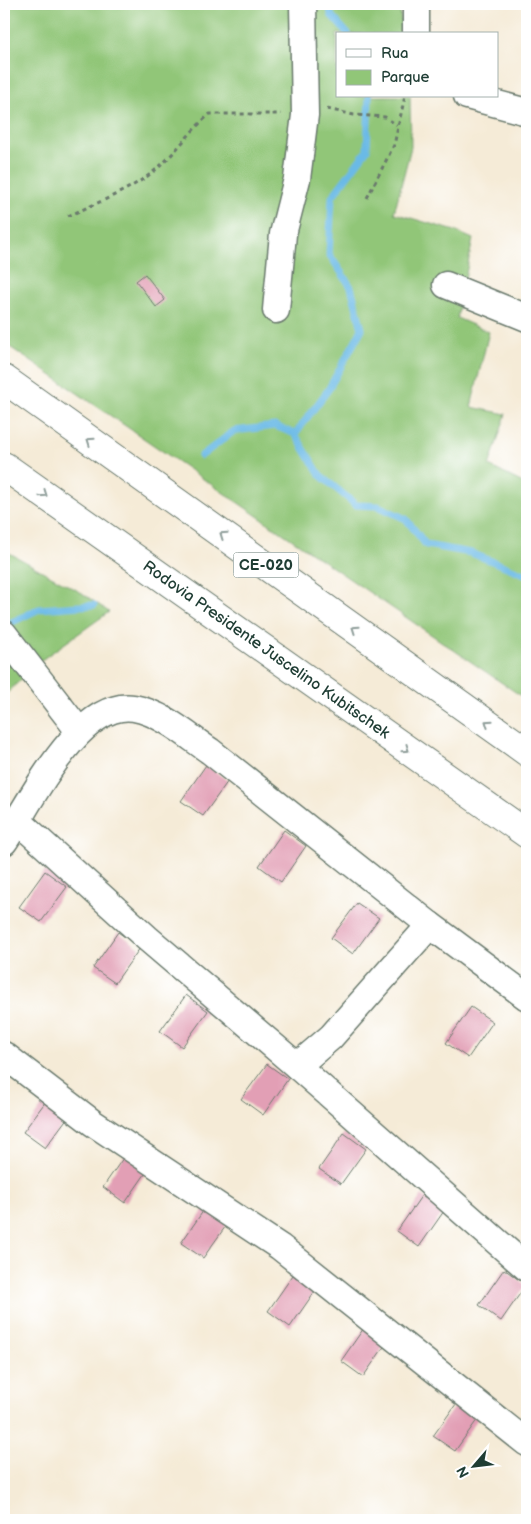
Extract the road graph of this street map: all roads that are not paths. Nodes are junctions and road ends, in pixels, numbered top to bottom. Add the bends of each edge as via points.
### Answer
1 (303, 4) edge
2 (416, 4) edge
3 (416, 32) edge
4 (474, 98) edge
5 (527, 112) edge
6 (446, 285) dead end
7 (276, 310) dead end
8 (527, 318) edge
9 (4, 379) edge
10 (4, 466) edge
11 (10, 642) edge
12 (79, 731) junction
13 (527, 752) edge
14 (11, 832) edge
15 (527, 834) edge
16 (430, 925) junction
17 (527, 997) edge
18 (4, 1054) edge
19 (297, 1066) junction
20 (527, 1268) edge
21 (527, 1444) edge

1 - 7 street via 305,115 297,179 284,234
2 - 3 street
4 - 5 street
6 - 8 street
13 -> 9 highway, CE-020
10 -> 15 highway, Rodovia Presidente Juscelino Kubitschek
11 - 12 street
12 - 14 street via 48,772
12 - 16 street via 92,720 121,708 134,708 175,727 210,751
14 - 19 street via 67,868
16 - 17 street
16 - 19 street via 331,1037
18 - 21 street via 93,1123 280,1247
19 - 20 street

